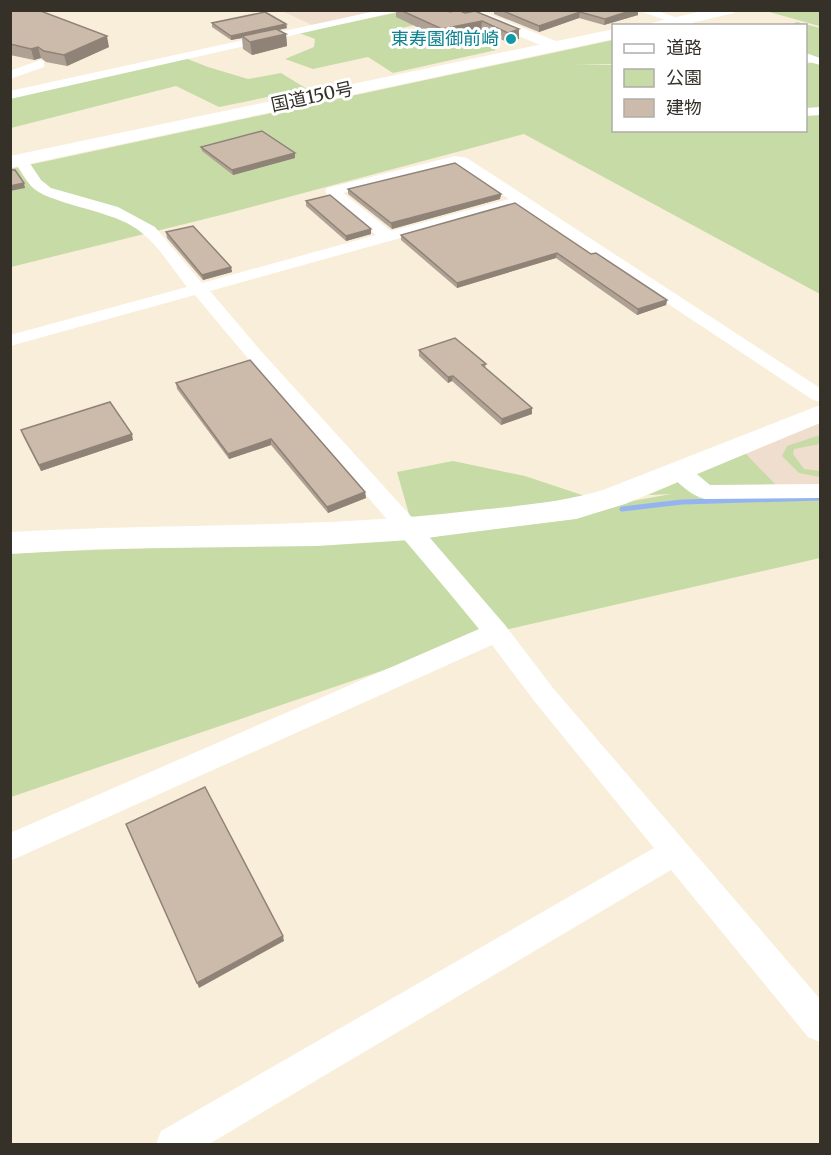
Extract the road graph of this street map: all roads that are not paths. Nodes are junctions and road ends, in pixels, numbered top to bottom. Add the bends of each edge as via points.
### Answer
1 (399, 10) edge
2 (464, 10) edge
3 (642, 10) edge
4 (729, 10) edge
5 (679, 21) junction
6 (665, 24) edge
7 (689, 24) edge
8 (612, 34) edge
9 (555, 46) junction
10 (40, 64) dead end
11 (10, 75) edge
12 (10, 95) edge
13 (15, 160) edge
14 (521, 200) junction
15 (388, 237) junction
16 (198, 289) junction
17 (10, 341) edge
18 (820, 396) edge
19 (820, 413) edge
20 (680, 471) junction
21 (820, 491) edge
22 (410, 529) junction
23 (10, 543) edge
24 (496, 632) junction
25 (10, 848) edge
26 (675, 852) junction
27 (820, 1025) edge
28 (174, 1144) edge

1 - 12 street
2 - 9 main road
3 - 5 street
4 - 5 main road
5 - 6 main road
5 - 7 street
8 - 9 main road, 国道150号
9 - 13 main road, 国道150号
10 - 11 street
13 - 16 street via 46,191 136,220
14 - 15 street
14 - 15 street via 455,160 332,191
14 - 18 street
15 - 16 street
16 - 17 street
16 - 22 street
19 - 20 main road
20 - 21 street via 705,492
20 - 22 main road via 576,508
22 - 23 main road
22 - 24 street
24 - 25 street
24 - 26 street
26 - 27 street
26 - 28 street

